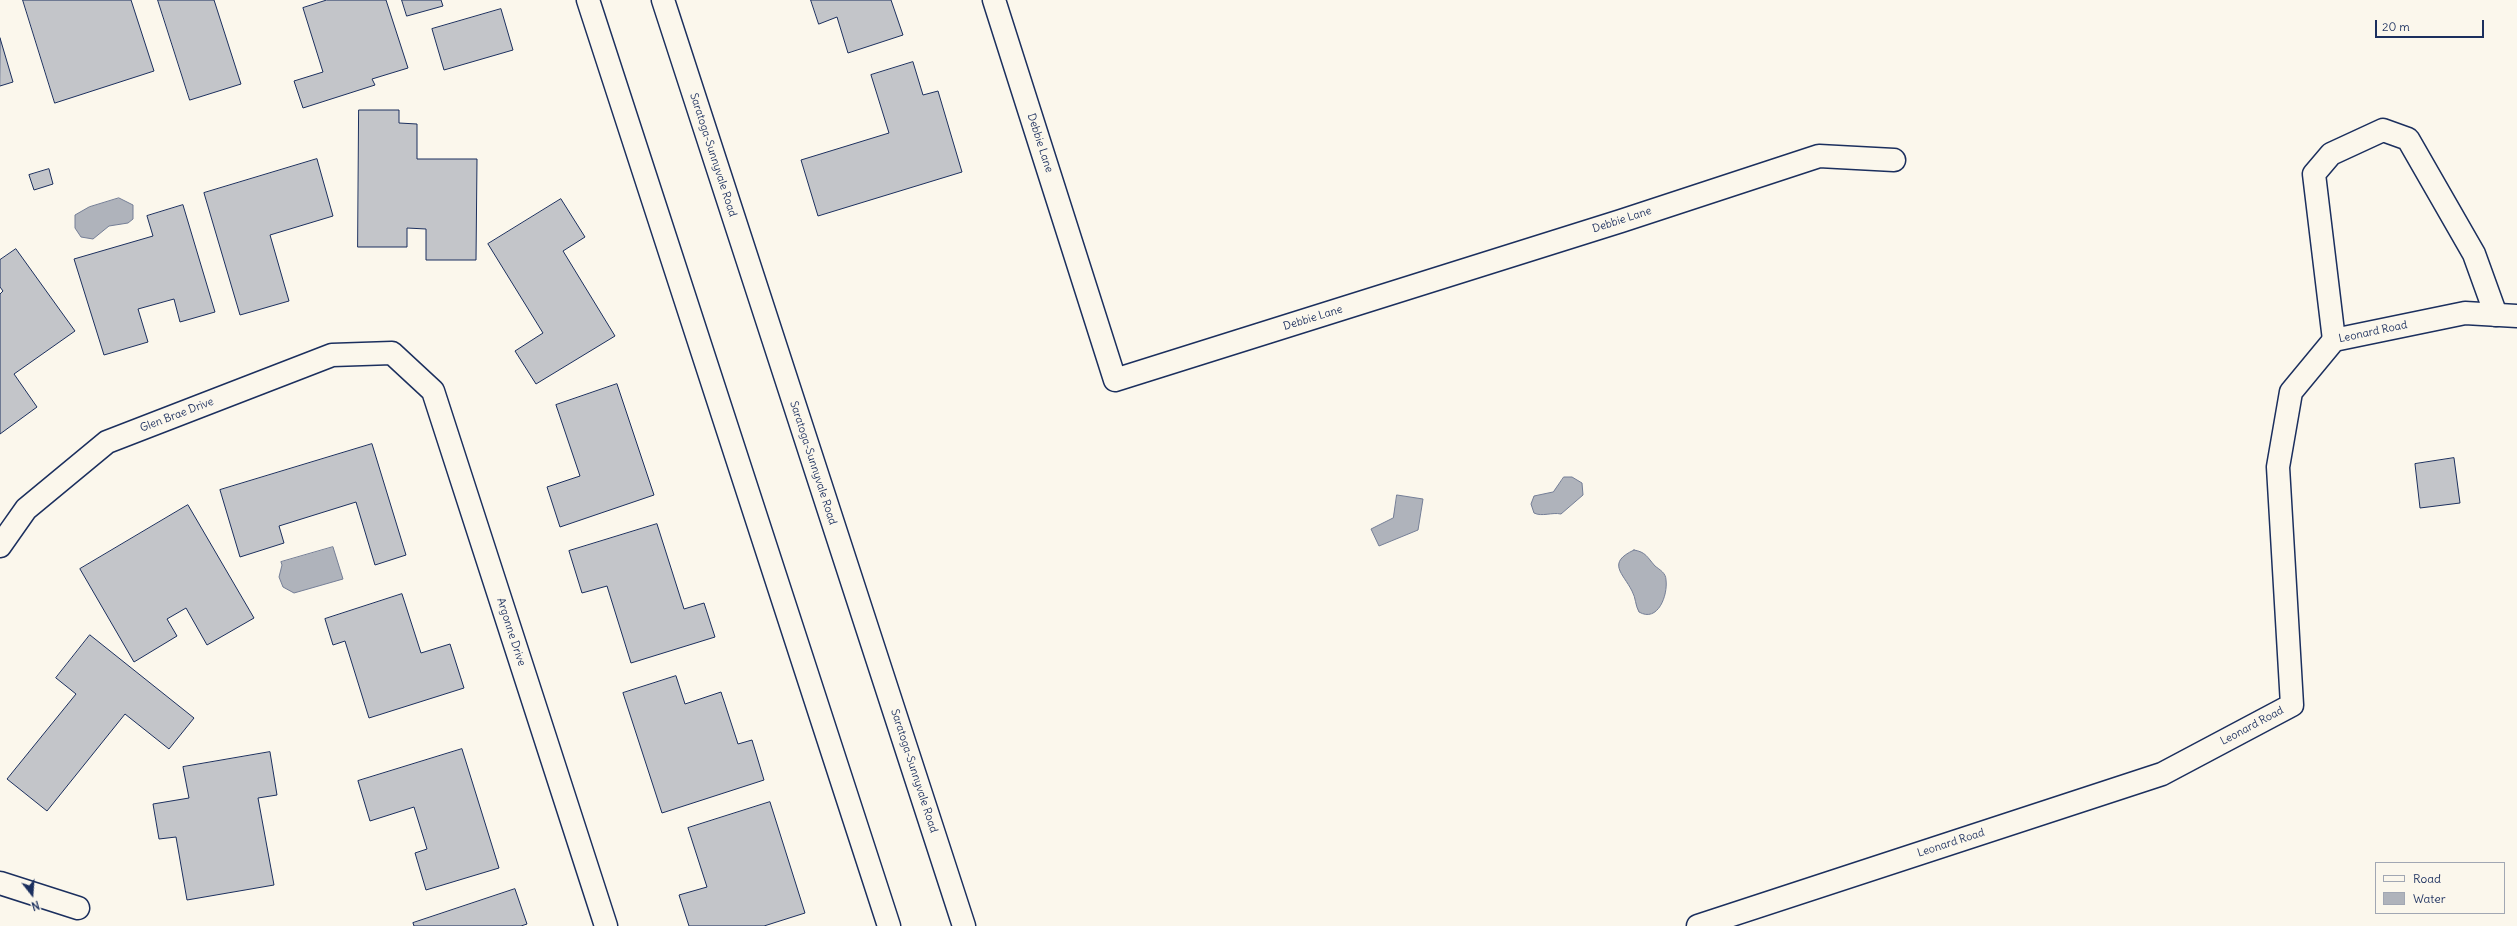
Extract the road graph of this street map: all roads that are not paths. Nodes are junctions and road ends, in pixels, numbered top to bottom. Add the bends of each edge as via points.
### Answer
1 (588, 0) edge
2 (663, 0) edge
3 (994, 0) edge
4 (1894, 160) dead end
5 (2506, 316) edge
6 (2334, 340) junction
7 (392, 353) joint
8 (0, 546) edge
9 (0, 883) edge
10 (78, 908) dead end
11 (606, 926) edge
12 (889, 926) edge
13 (964, 926) edge
14 (1698, 926) edge

1 - 12 street
2 - 13 street, Saratoga-Sunnyvale Road
3 - 4 street, Debbie Lane via 1115,380 1819,156
5 - 6 street, Leonard Road via 2465,313
5 - 6 street via 2474,254 2408,139 2383,130 2332,154 2314,174
6 - 14 street, Leonard Road via 2291,392 2278,467 2292,705 2162,774
7 - 8 street, Glen Brae Drive via 332,355 107,442 26,508
7 - 11 street, Argonne Drive via 433,391
9 - 10 street

